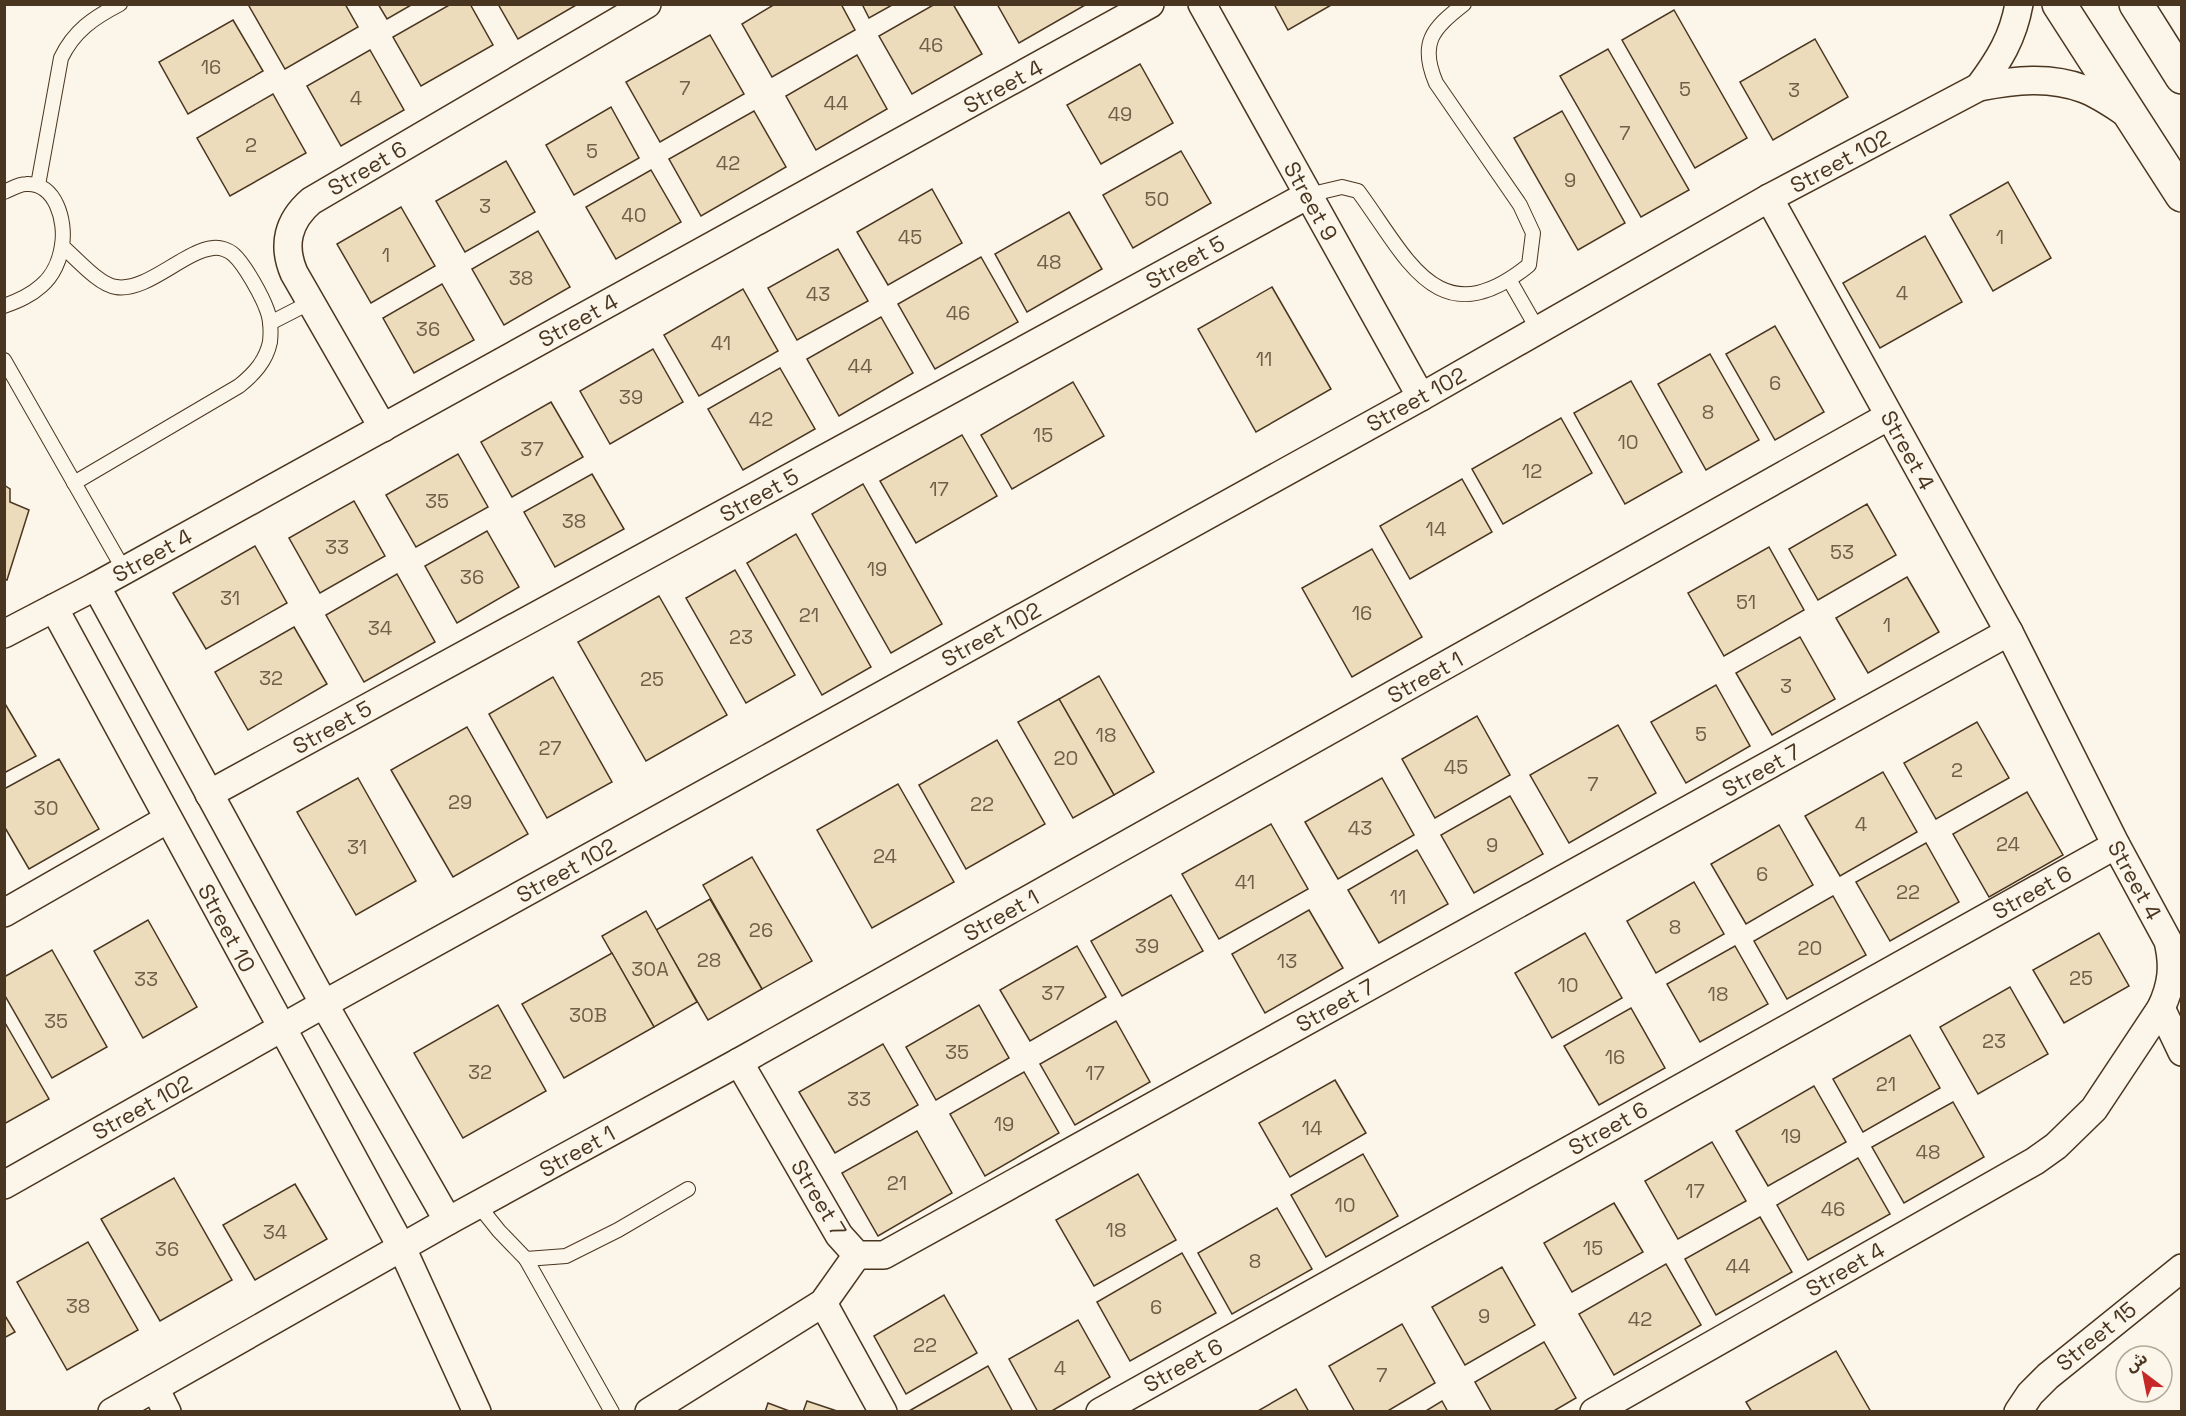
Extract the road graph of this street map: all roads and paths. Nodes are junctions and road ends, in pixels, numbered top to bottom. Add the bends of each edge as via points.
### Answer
1 (120, 4) edge
2 (647, 4) edge
3 (1150, 4) edge
4 (1202, 4) edge
5 (1464, 4) edge
6 (2019, 4) edge
7 (2059, 4) edge
8 (2136, 4) edge
9 (2181, 77) edge
10 (1979, 87) junction
11 (2129, 115) junction
12 (38, 185) junction
13 (4, 192) edge
14 (1308, 195) junction
15 (2181, 195) edge
16 (1769, 198) junction
17 (62, 246) junction
18 (1510, 281) junction
19 (311, 302) junction
20 (4, 306) edge
21 (270, 324) junction
22 (1538, 330) junction
23 (4, 360) edge
24 (1420, 397) junction
25 (1889, 416) junction
26 (383, 428) junction
27 (74, 483) junction
28 (124, 570) junction
29 (96, 586) junction
30 (54, 608) junction
31 (2008, 632) junction
32 (4, 634) edge
33 (209, 794) junction
34 (168, 819) junction
35 (2116, 845) junction
36 (4, 913) edge
37 (324, 1004) junction
38 (2161, 1008) junction
39 (281, 1028) junction
40 (2181, 1052) edge
41 (739, 1062) junction
42 (4, 1185) edge
43 (688, 1189) dead end
44 (479, 1206) junction
45 (448, 1221) junction
46 (402, 1248) junction
47 (857, 1255) junction
48 (526, 1259) junction
49 (2181, 1268) edge
50 (2181, 1292) edge
51 (823, 1303) junction
52 (155, 1388) junction
53 (112, 1412) edge
54 (167, 1412) edge
55 (477, 1412) edge
56 (612, 1412) edge
57 (649, 1412) edge
58 (883, 1412) edge
59 (1100, 1412) edge
60 (1594, 1412) edge
61 (2018, 1412) edge
62 (2024, 1412) edge

1 - 12 lane via 80,29 61,58
2 - 19 street, Street 6 via 301,210 288,234 287,247 294,273
3 - 26 street, Street 4
4 - 14 street, Street 9
5 - 18 lane via 1442,22 1428,46 1428,65 1436,83 1520,206 1533,233 1529,265
6 - 10 street, Street 102 via 2001,58
7 - 11 street
8 - 9 street
10 - 11 street, Street 102 via 2015,80 2051,80 2085,89
10 - 16 street, Street 102
11 - 15 street
12 - 13 lane via 26,184
12 - 17 lane via 56,204 63,231
14 - 18 lane via 1342,188 1358,191 1414,270 1431,285 1456,295 1483,292
14 - 24 street, Street 9
14 - 33 street, Street 5
16 - 22 street, Street 102
16 - 25 street, Street 4
17 - 20 lane via 56,267 43,285
17 - 21 lane via 102,281 120,288 139,284 206,249 222,248 236,256 267,310
18 - 22 lane
19 - 21 lane
19 - 26 street, Street 6
21 - 27 lane via 270,342 254,374
22 - 24 street, Street 102
23 - 27 lane
24 - 37 street, Street 102
25 - 31 street, Street 4
25 - 41 street, Street 1
26 - 28 street, Street 4
27 - 28 lane
28 - 29 street, Street 4
29 - 30 street, Street 4
29 - 33 street
30 - 32 street, Street 4
30 - 34 street, Street 10
31 - 35 street, Street 4
31 - 47 street, Street 7 via 884,1255
33 - 37 street
34 - 36 street
34 - 39 street, Street 10
35 - 38 street, Street 4 via 2168,941 2172,975
35 - 59 street, Street 6
37 - 39 street, Street 102
37 - 45 street
38 - 40 street
38 - 60 street, Street 4 via 2094,1109 2035,1161
39 - 42 street, Street 102
39 - 46 street, Street 10
41 - 44 street, Street 1
41 - 47 street, Street 7 via 839,1235
43 - 48 lane via 566,1256
44 - 45 street, Street 1
44 - 48 lane
45 - 46 street, Street 1
46 - 52 street, Street 1
46 - 55 street, Street 10
47 - 51 street
48 - 56 lane
49 - 61 street, Street 15 via 2048,1376
50 - 62 street, Street 15 via 2051,1397
51 - 57 street
51 - 58 street
52 - 53 street, Street 1
52 - 54 street

